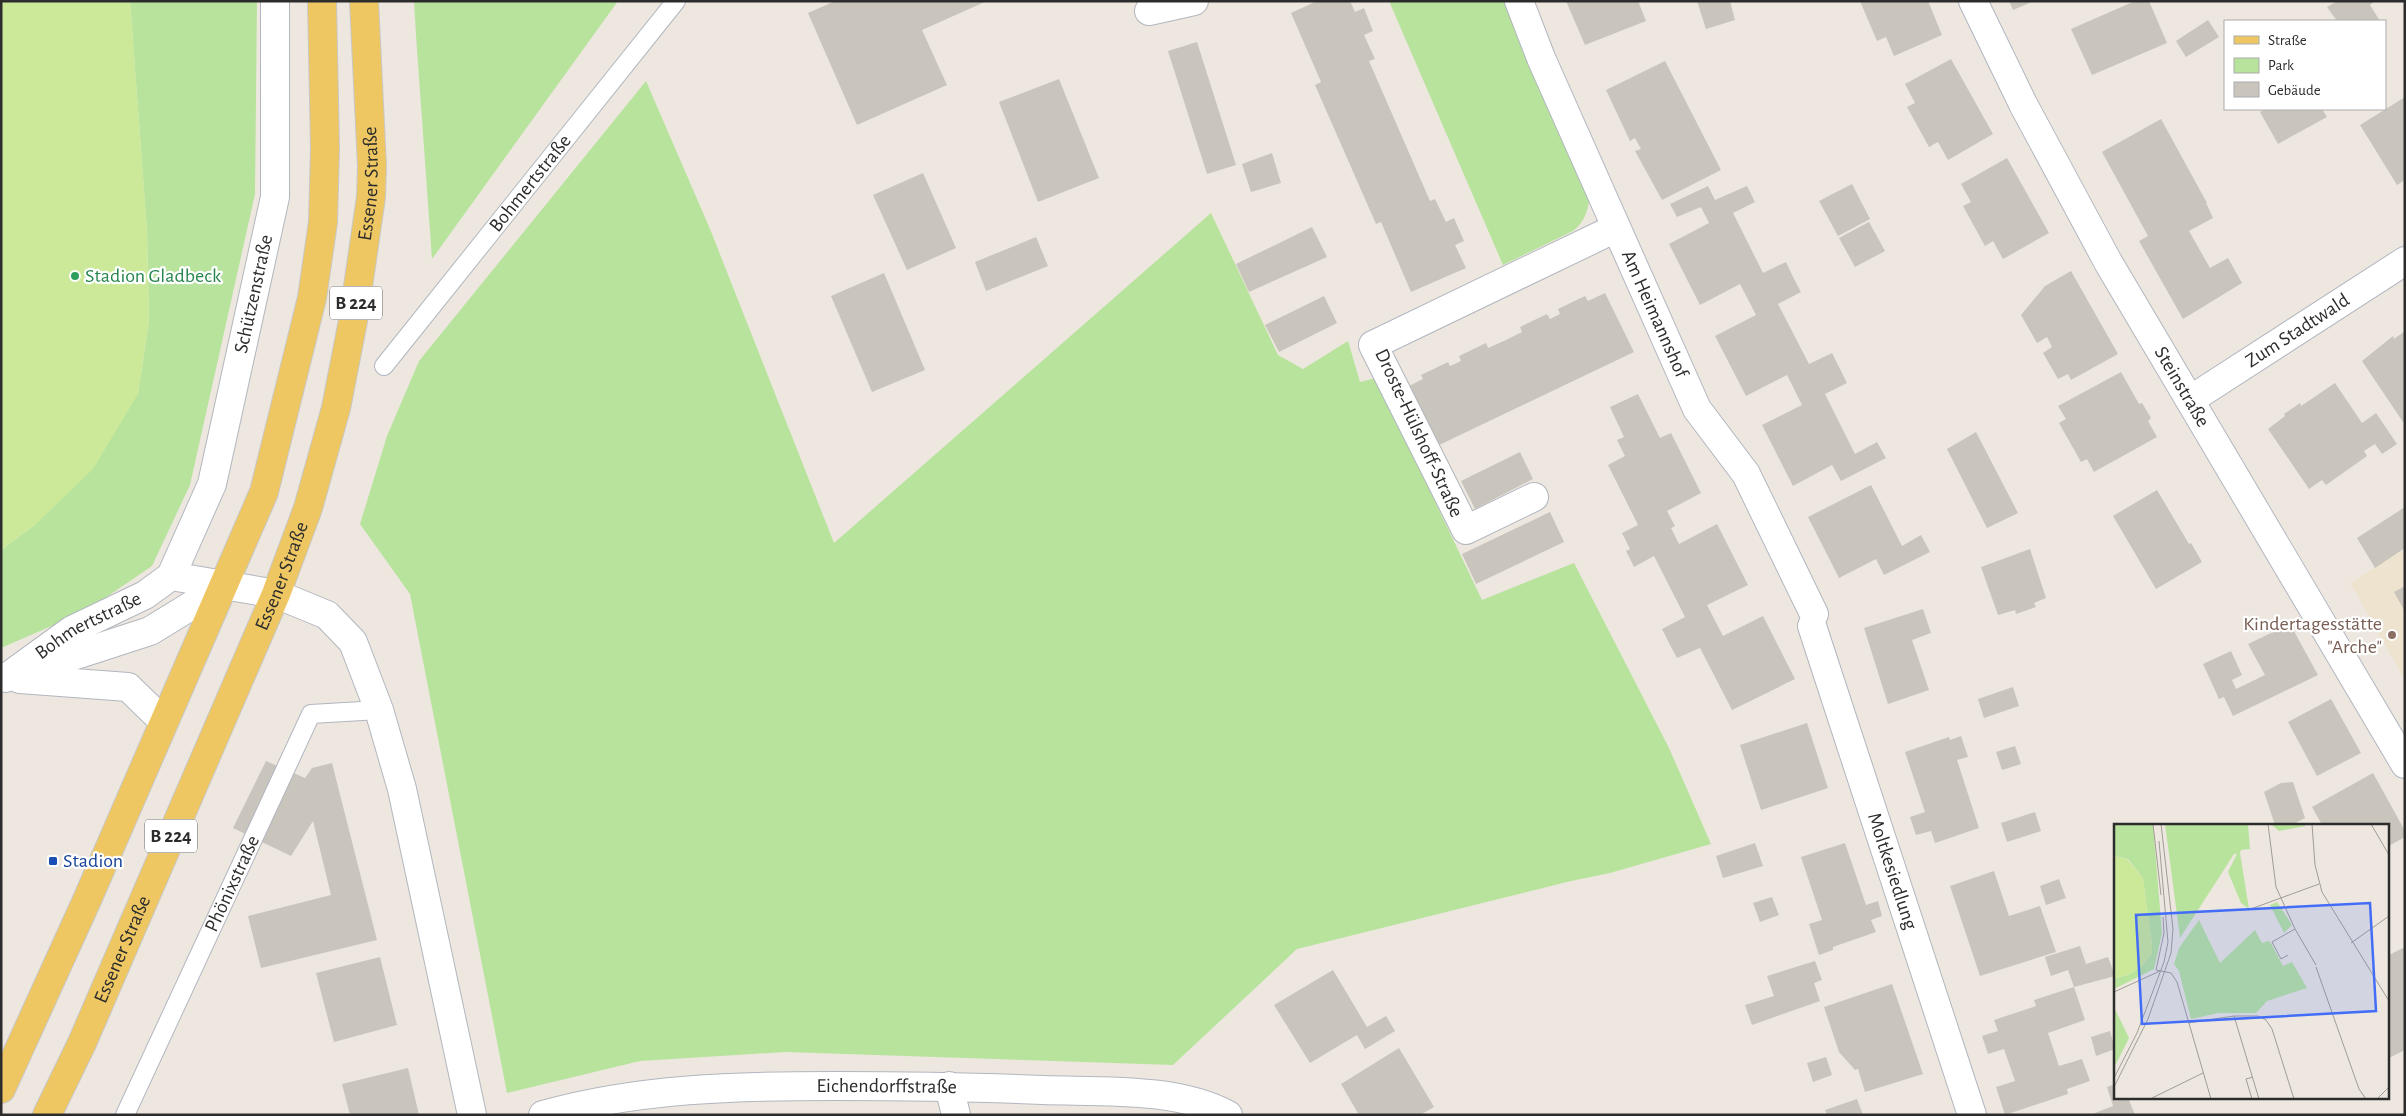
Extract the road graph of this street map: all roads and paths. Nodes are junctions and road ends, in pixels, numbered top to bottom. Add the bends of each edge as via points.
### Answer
1 (275, 1) edge
2 (322, 1) edge
3 (364, 1) edge
4 (676, 1) edge
5 (1194, 1) edge
6 (1519, 1) edge
7 (1973, 1) edge
8 (1149, 11) dead end
9 (1616, 228) junction
10 (2405, 261) edge
11 (384, 366) dead end
12 (2190, 400) junction
13 (1534, 497) dead end
14 (171, 576) junction
15 (225, 585) junction
16 (276, 594) junction
17 (1813, 620) joint
18 (4, 679) edge
19 (379, 710) junction
20 (164, 722) junction
21 (2405, 764) edge
22 (949, 1086) junction
23 (1, 1090) edge
24 (47, 1115) edge
25 (124, 1115) edge
26 (472, 1115) edge
27 (543, 1115) edge
28 (956, 1115) edge
29 (1228, 1115) edge
30 (1972, 1115) edge

1 - 14 street, Schützenstraße via 275,197 212,484
2 - 15 main road, Essener Straße / B 224 via 324,204 312,298 264,492
3 - 16 main road, Essener Straße / B 224 via 371,197 353,321 334,417 308,508
4 - 11 lane, Bohmertstraße
5 - 8 street
6 - 9 street, Am Heimannshof
7 - 12 street, Steinstraße via 2023,104 2108,262
9 - 13 street, Droste-Hülshoff-Straße via 1373,345 1466,530
9 - 17 street, Am Heimannshof via 1697,409 1746,474
10 - 12 street, Zum Stadtwald
12 - 21 street, Steinstraße
14 - 15 street
14 - 18 street, Bohmertstraße via 145,595 72,630
15 - 16 street
15 - 18 street, Bohmertstraße via 150,630
15 - 20 main road, Essener Straße / B 224
16 - 19 street via 327,615 341,628 353,642
16 - 24 main road, Essener Straße / B 224 via 82,1043
17 - 30 street, Moltkesiedlung
18 - 20 street, Bohmertstraße via 128,686
19 - 25 lane, Phönixstraße via 311,714
19 - 26 street via 402,789
20 - 23 main road, Essener Straße / B 224
22 - 27 street, Eichendorffstraße via 680,1090 573,1106
22 - 28 street
22 - 29 street, Eichendorffstraße via 1161,1095 1198,1101

